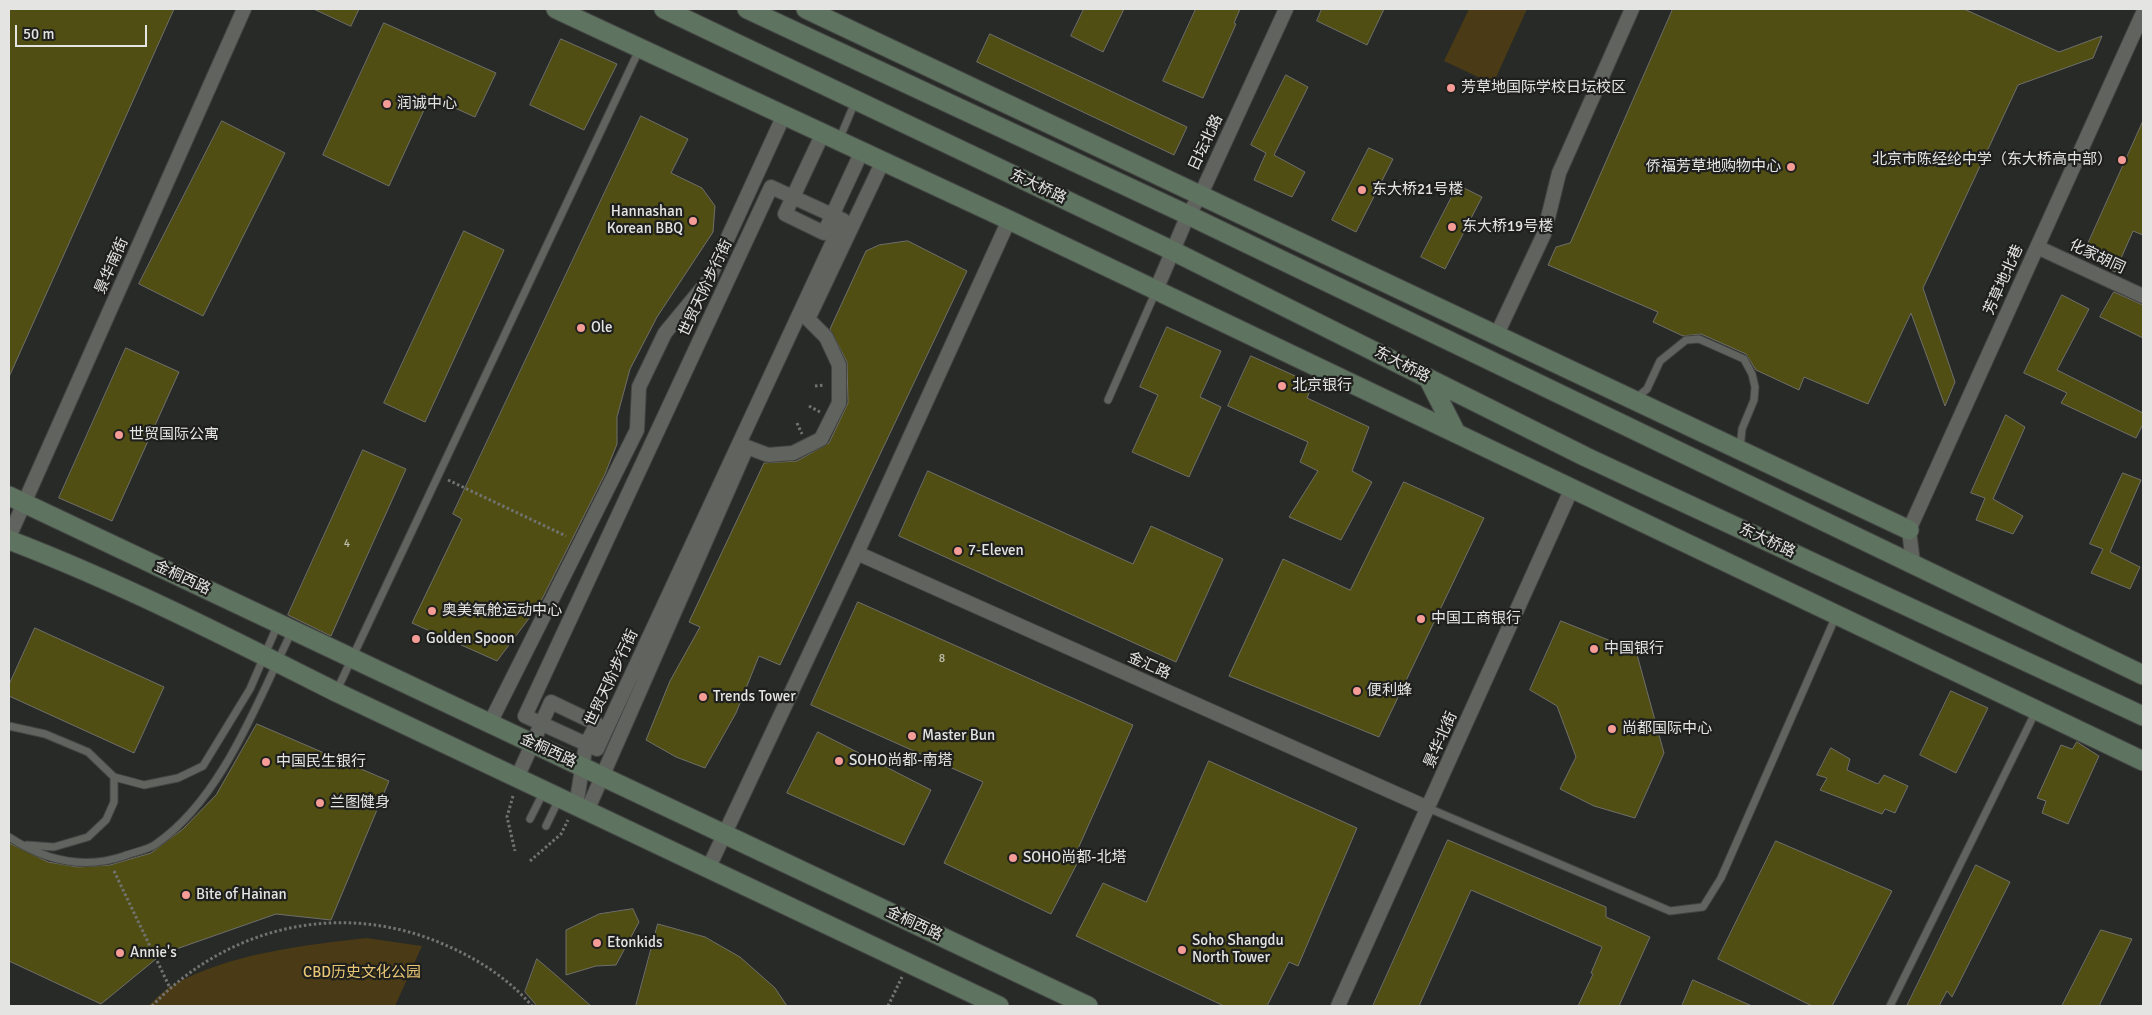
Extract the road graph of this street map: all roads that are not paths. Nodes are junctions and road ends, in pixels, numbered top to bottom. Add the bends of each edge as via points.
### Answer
1 (244, 9) edge
2 (556, 9) edge
3 (664, 9) edge
4 (747, 9) edge
5 (806, 9) edge
6 (1286, 9) edge
7 (1632, 9) edge
8 (2143, 13) edge
9 (640, 47) junction
10 (856, 100) junction
11 (784, 115) junction
12 (831, 137) junction
13 (862, 151) junction
14 (883, 161) junction
15 (1201, 194) junction
16 (793, 197) junction
17 (832, 215) junction
18 (1188, 215) junction
19 (1009, 220) junction
20 (2037, 247) junction
21 (1173, 251) junction
22 (1156, 290) junction
23 (2143, 296) edge
24 (1497, 334) junction
25 (1428, 378) junction
26 (1634, 399) junction
27 (1108, 400) dead end
28 (1456, 433) junction
29 (1740, 449) junction
30 (1572, 488) junction
31 (16, 500) edge
32 (1909, 530) junction
33 (9, 538) edge
34 (856, 554) junction
35 (1913, 563) junction
36 (1836, 616) junction
37 (285, 627) junction
38 (270, 658) junction
39 (352, 658) junction
40 (2143, 675) edge
41 (336, 692) junction
42 (2037, 711) junction
43 (494, 715) dead end
44 (2143, 716) edge
45 (542, 724) junction
46 (9, 726) edge
47 (533, 744) junction
48 (586, 744) junction
49 (2143, 761) edge
50 (582, 767) junction
51 (114, 777) junction
52 (602, 777) junction
53 (517, 778) junction
54 (566, 802) junction
55 (1428, 808) junction
56 (530, 819) dead end
57 (546, 826) dead end
58 (724, 834) junction
59 (9, 837) edge
60 (24, 845) junction
61 (708, 869) junction
62 (999, 1006) edge
63 (1088, 1006) edge
64 (1338, 1006) edge
65 (1890, 1006) edge

1 - 31 street, 景华南街
2 - 9 main road
3 - 10 main road, 东大桥路
4 - 18 main road
5 - 15 main road
6 - 15 street, 日坛北路
7 - 24 street via 1559,173 1544,234
8 - 20 street, 芳草地北巷
9 - 11 main road
9 - 39 lane
10 - 12 lane
10 - 21 main road, 东大桥路
11 - 12 main road
11 - 43 street via 708,281 665,333 643,378 639,387 637,430
12 - 13 main road
12 - 16 street
13 - 14 main road
13 - 17 street
14 - 19 main road
14 - 52 street via 808,320 826,337 839,365 839,403 821,439 793,453 768,455 747,447
15 - 18 street, 日坛北路
15 - 24 main road
16 - 17 street, 世贸天阶步行街
16 - 17 street via 785,214 824,233
16 - 45 street, 世贸天阶步行街 via 771,187 525,716
17 - 48 street, 世贸天阶步行街 via 843,220 605,732 597,749
18 - 21 street, 日坛北路
18 - 35 main road
19 - 22 main road
19 - 34 street
20 - 23 street, 化家胡同
20 - 32 street, 芳草地北巷
21 - 22 street, 日坛北路
21 - 25 main road, 东大桥路
22 - 27 lane
22 - 28 main road
24 - 26 main road
25 - 28 main road
25 - 44 main road, 东大桥路 via 1595,461
26 - 29 main road
26 - 29 lane via 1646,389 1660,361 1686,340 1699,339 1744,360 1755,387 1754,400 1742,428
28 - 30 main road
29 - 32 main road
30 - 36 main road
30 - 55 street, 景华北街
31 - 33 street, 景华南街
31 - 37 main road, 金桐西路
32 - 35 street
33 - 38 main road
34 - 55 street, 金汇路
34 - 58 street
35 - 40 main road
36 - 42 main road
36 - 55 lane via 1721,878 1703,907 1670,911
37 - 38 lane
37 - 38 lane
37 - 39 main road, 金桐西路
38 - 41 main road
38 - 51 lane via 203,766 178,778 144,784
38 - 60 lane via 267,689 212,785 189,815 155,845 109,861 78,864 46,857
39 - 41 lane
39 - 47 main road, 金桐西路
41 - 53 main road
42 - 49 main road
42 - 65 lane
45 - 47 street
45 - 48 street, 世贸天阶步行街
45 - 48 street via 551,702 597,724
46 - 51 lane via 45,734 88,752
47 - 50 main road, 金桐西路
47 - 53 street
48 - 50 street
50 - 52 main road, 金桐西路
50 - 54 street
51 - 60 lane via 114,802 106,820 88,838 54,847
52 - 54 street
52 - 58 main road, 金桐西路
53 - 54 main road
54 - 56 lane
54 - 57 lane
54 - 61 main road
55 - 64 street, 景华北街
58 - 61 street
58 - 63 main road, 金桐西路
59 - 60 lane
61 - 62 main road

